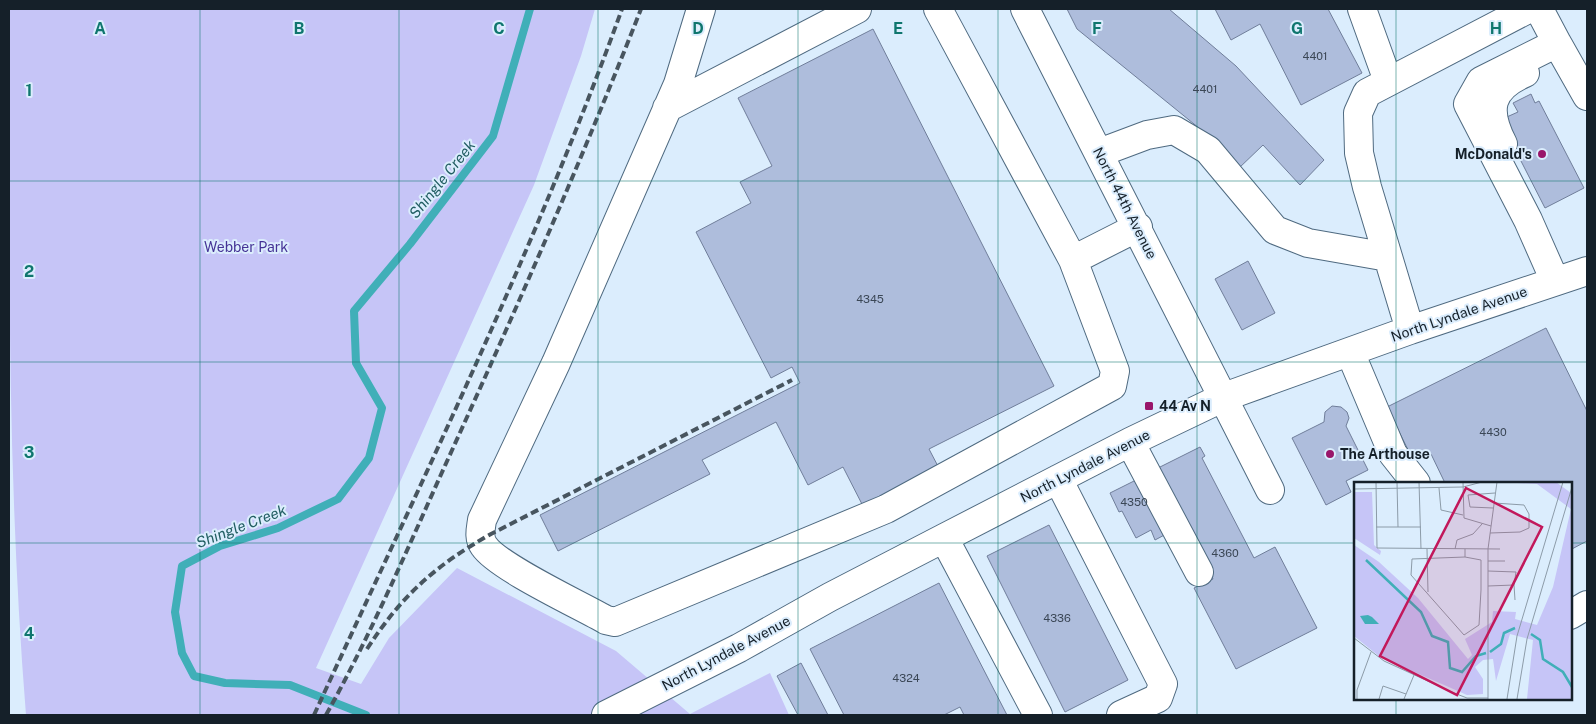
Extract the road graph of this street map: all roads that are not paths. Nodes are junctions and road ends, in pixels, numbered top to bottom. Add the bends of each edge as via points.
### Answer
1 (701, 9) edge
2 (857, 9) edge
3 (938, 9) edge
4 (1025, 9) edge
5 (1362, 9) edge
6 (1528, 9) edge
7 (1540, 9) edge
8 (1557, 43) junction
9 (1388, 81) junction
10 (1587, 96) edge
11 (667, 108) junction
12 (1587, 112) edge
13 (1099, 153) junction
14 (1528, 220) junction
15 (1138, 227) junction
16 (1388, 257) junction
17 (1073, 260) junction
18 (1587, 271) edge
19 (1555, 281) junction
20 (1410, 330) junction
21 (1350, 352) junction
22 (1224, 396) junction
23 (1130, 442) junction
24 (1058, 479) junction
25 (1415, 482) edge
26 (1270, 490) dead end
27 (944, 538) junction
28 (1199, 572) dead end
29 (1587, 605) edge
30 (1571, 613) edge
31 (606, 715) edge
32 (1038, 715) edge
33 (1121, 715) edge

1 - 11 street via 678,84
2 - 11 street
3 - 17 street
4 - 13 street, North 44th Avenue
5 - 9 street
6 - 9 street
7 - 8 street
8 - 10 street
8 - 14 street via 1481,81 1468,104
9 - 16 street via 1367,94 1358,113 1359,153
11 - 17 street via 556,363 482,520 480,534 484,546 511,568 606,620 615,622 886,509 1112,386 1115,371
12 - 14 street via 1563,76 1552,66 1520,76 1502,88 1493,99 1491,114 1499,136 1530,195
13 - 15 street, North 44th Avenue
13 - 16 street via 1147,135 1174,130 1208,150 1275,230 1308,242
14 - 19 street
15 - 17 street
15 - 22 street, North 44th Avenue
16 - 20 street
18 - 19 street, North Lyndale Avenue
19 - 20 street, North Lyndale Avenue
20 - 21 street, North Lyndale Avenue
21 - 22 street, North Lyndale Avenue
21 - 25 street via 1393,454
22 - 23 street, North Lyndale Avenue
22 - 26 street, North 44th Avenue
23 - 24 street, North Lyndale Avenue
23 - 28 street
24 - 27 street, North Lyndale Avenue
24 - 33 street via 1163,684 1158,698
27 - 31 street, North Lyndale Avenue
27 - 32 street
29 - 30 street

